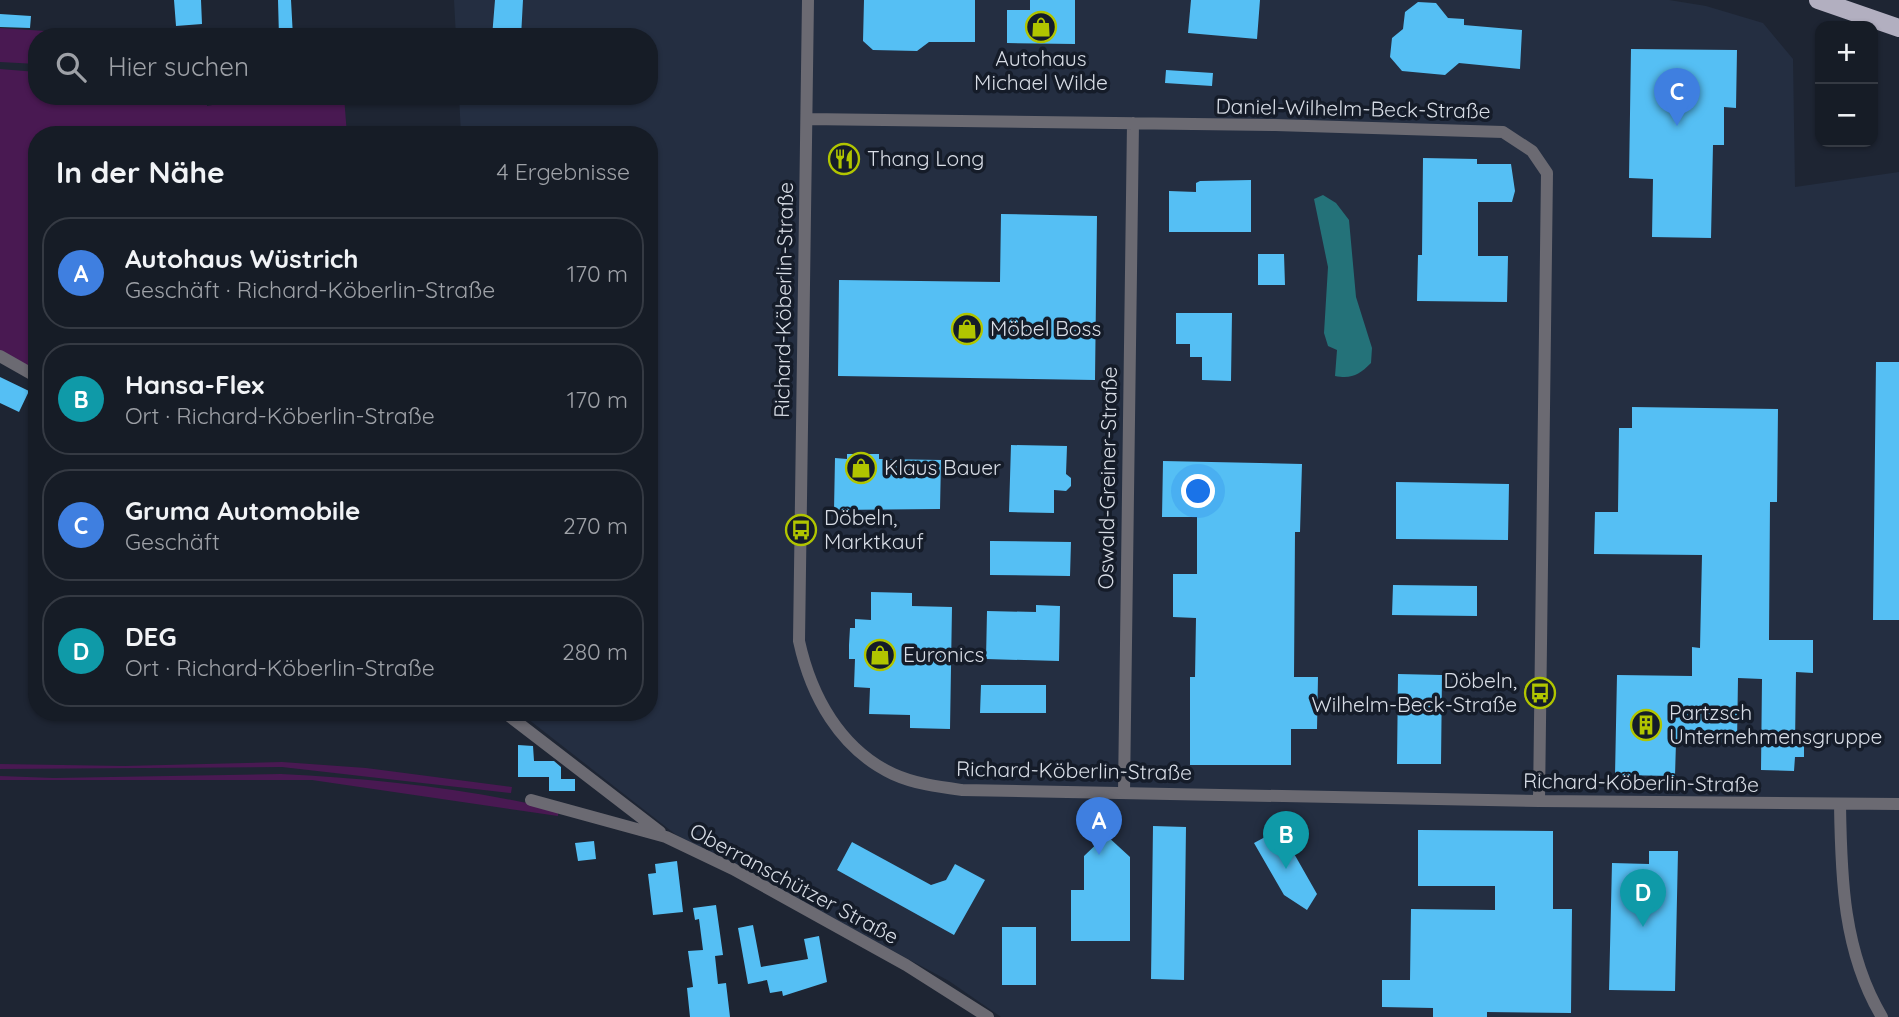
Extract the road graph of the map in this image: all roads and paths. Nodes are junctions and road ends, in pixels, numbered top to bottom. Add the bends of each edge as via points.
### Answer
1 (808, 0) edge
2 (1822, 1) edge
3 (1859, 21) edge
4 (1899, 28) edge
5 (1878, 30) edge
6 (1899, 39) edge
7 (807, 119) junction
8 (1133, 123) junction
9 (0, 356) edge
10 (28, 372) edge
11 (516, 721) edge
12 (1124, 792) junction
13 (531, 800) dead end
14 (1539, 801) junction
15 (1840, 804) junction
16 (1899, 804) edge
17 (666, 837) junction
18 (988, 1017) edge
19 (1882, 1017) edge

1 - 7 street, Richard-Köberlin-Straße
2 - 3 main road
2 - 4 main road
5 - 6 main road
7 - 8 street, Daniel-Wilhelm-Beck-Straße
7 - 12 street, Richard-Köberlin-Straße via 799,641 811,685 845,738 903,778 962,790
8 - 12 street, Oswald-Greiner-Straße
8 - 14 street, Daniel-Wilhelm-Beck-Straße via 1503,132 1532,151 1547,173
9 - 10 street
11 - 17 street
12 - 14 street, Richard-Köberlin-Straße
13 - 17 street, Oberranschützer Straße
14 - 15 street, Richard-Köberlin-Straße
15 - 16 street, Richard-Köberlin-Straße
15 - 19 street via 1847,925
17 - 18 street, Oberranschützer Straße via 906,965

